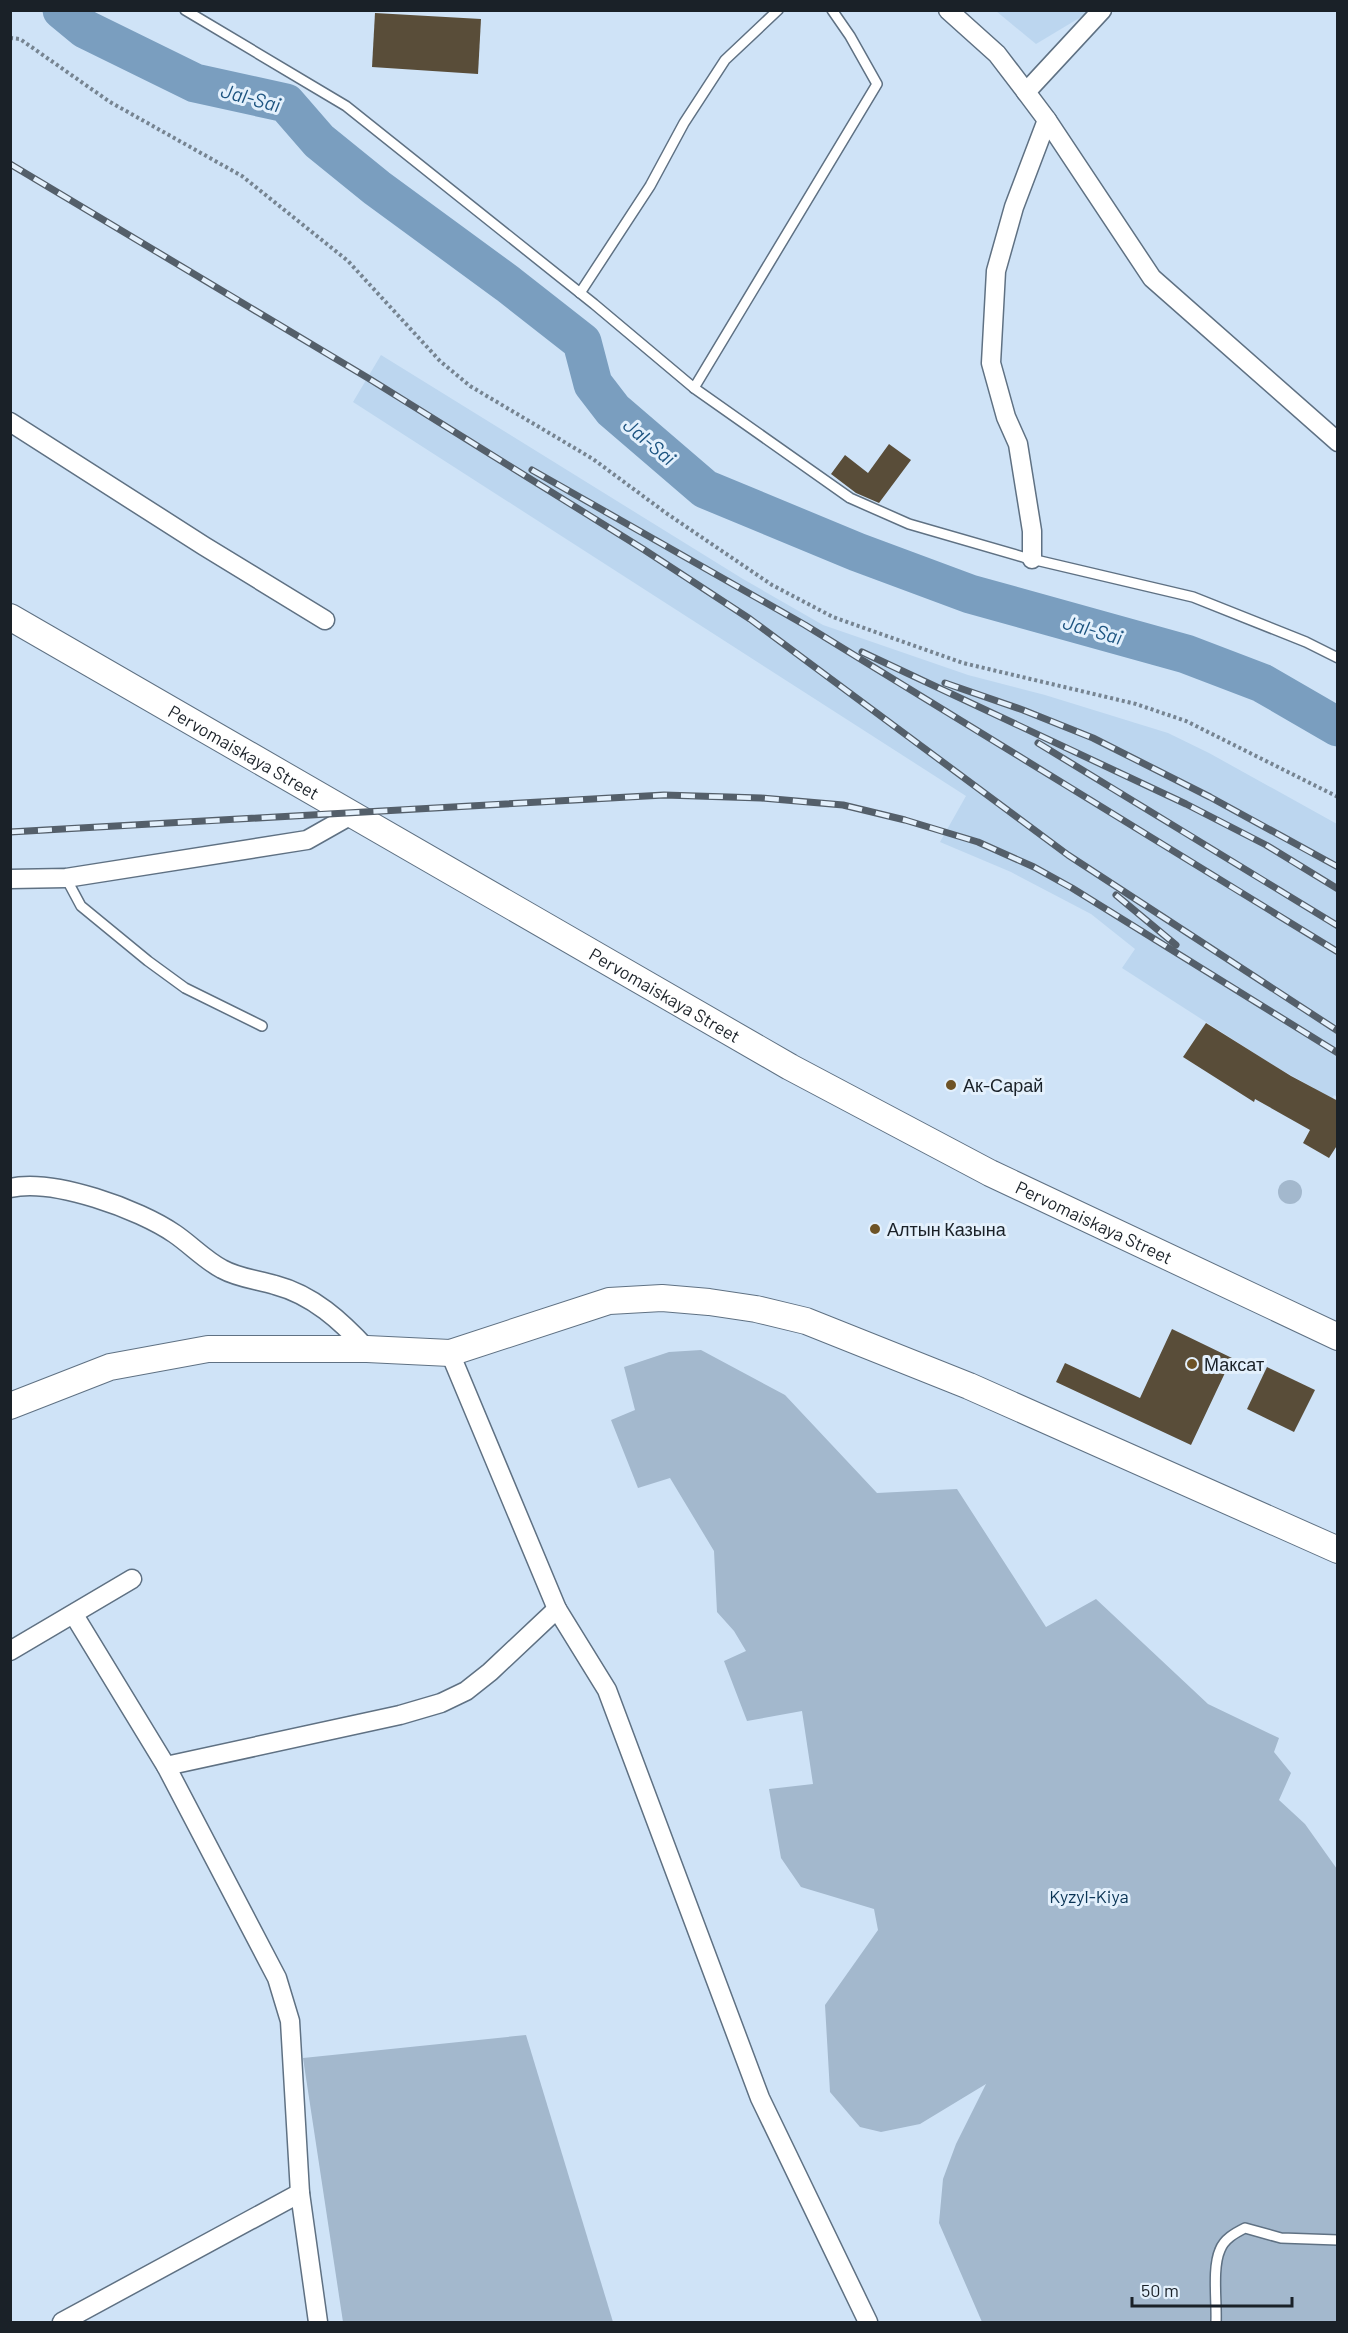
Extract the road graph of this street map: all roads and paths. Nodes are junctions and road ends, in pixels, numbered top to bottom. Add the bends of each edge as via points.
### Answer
1 (185, 10) edge
2 (778, 10) edge
3 (832, 10) edge
4 (948, 10) edge
5 (1102, 10) edge
6 (10, 38) edge
7 (1026, 92) junction
8 (1047, 120) junction
9 (580, 293) junction
10 (694, 388) junction
11 (10, 422) edge
12 (1338, 442) edge
13 (1032, 559) junction
14 (10, 617) edge
15 (326, 620) dead end
16 (1338, 657) edge
17 (1338, 797) edge
18 (353, 814) junction
19 (66, 878) junction
20 (10, 879) edge
21 (262, 1026) dead end
22 (10, 1188) edge
23 (1338, 1337) edge
24 (367, 1349) junction
25 (450, 1353) junction
26 (10, 1406) edge
27 (1338, 1550) edge
28 (132, 1579) dead end
29 (557, 1609) junction
30 (74, 1615) junction
31 (10, 1652) edge
32 (166, 1766) junction
33 (300, 2193) junction
34 (1338, 2240) edge
35 (62, 2322) edge
36 (318, 2322) edge
37 (868, 2322) edge
38 (1216, 2322) edge

1 - 9 lane via 346,106
2 - 9 lane via 725,60
3 - 10 lane via 877,84
4 - 7 street via 998,54
5 - 7 street
6 - 17 path via 20,39 110,102 242,176 348,261 440,362 470,386 593,459 772,585 833,617 963,663 1136,704 1186,721
7 - 8 street
8 - 12 street via 1152,278
8 - 13 street via 1014,207 996,271 991,363 1018,444 1032,531
9 - 10 lane
10 - 13 lane via 850,498 909,524
11 - 15 street
13 - 16 lane via 1193,597
14 - 18 main road, Pervomaiskaya Street
18 - 19 street via 307,840
18 - 23 main road, Pervomaiskaya Street via 790,1067 980,1168
19 - 20 street
19 - 21 lane via 81,906 148,961 185,988
22 - 24 street via 56,1188 147,1217 224,1271 303,1294 347,1327
24 - 25 main road
24 - 26 main road via 208,1349 110,1367
25 - 27 main road via 609,1300 662,1298 756,1309 806,1321 969,1386
25 - 29 street
28 - 30 street
29 - 32 street via 490,1672 466,1691 441,1703
29 - 37 street via 607,1690 760,2098
30 - 31 street
30 - 32 street
32 - 33 street via 277,1978 290,2021
33 - 35 street
33 - 36 street
34 - 38 lane via 1281,2238 1245,2228 1231,2236 1220,2249

